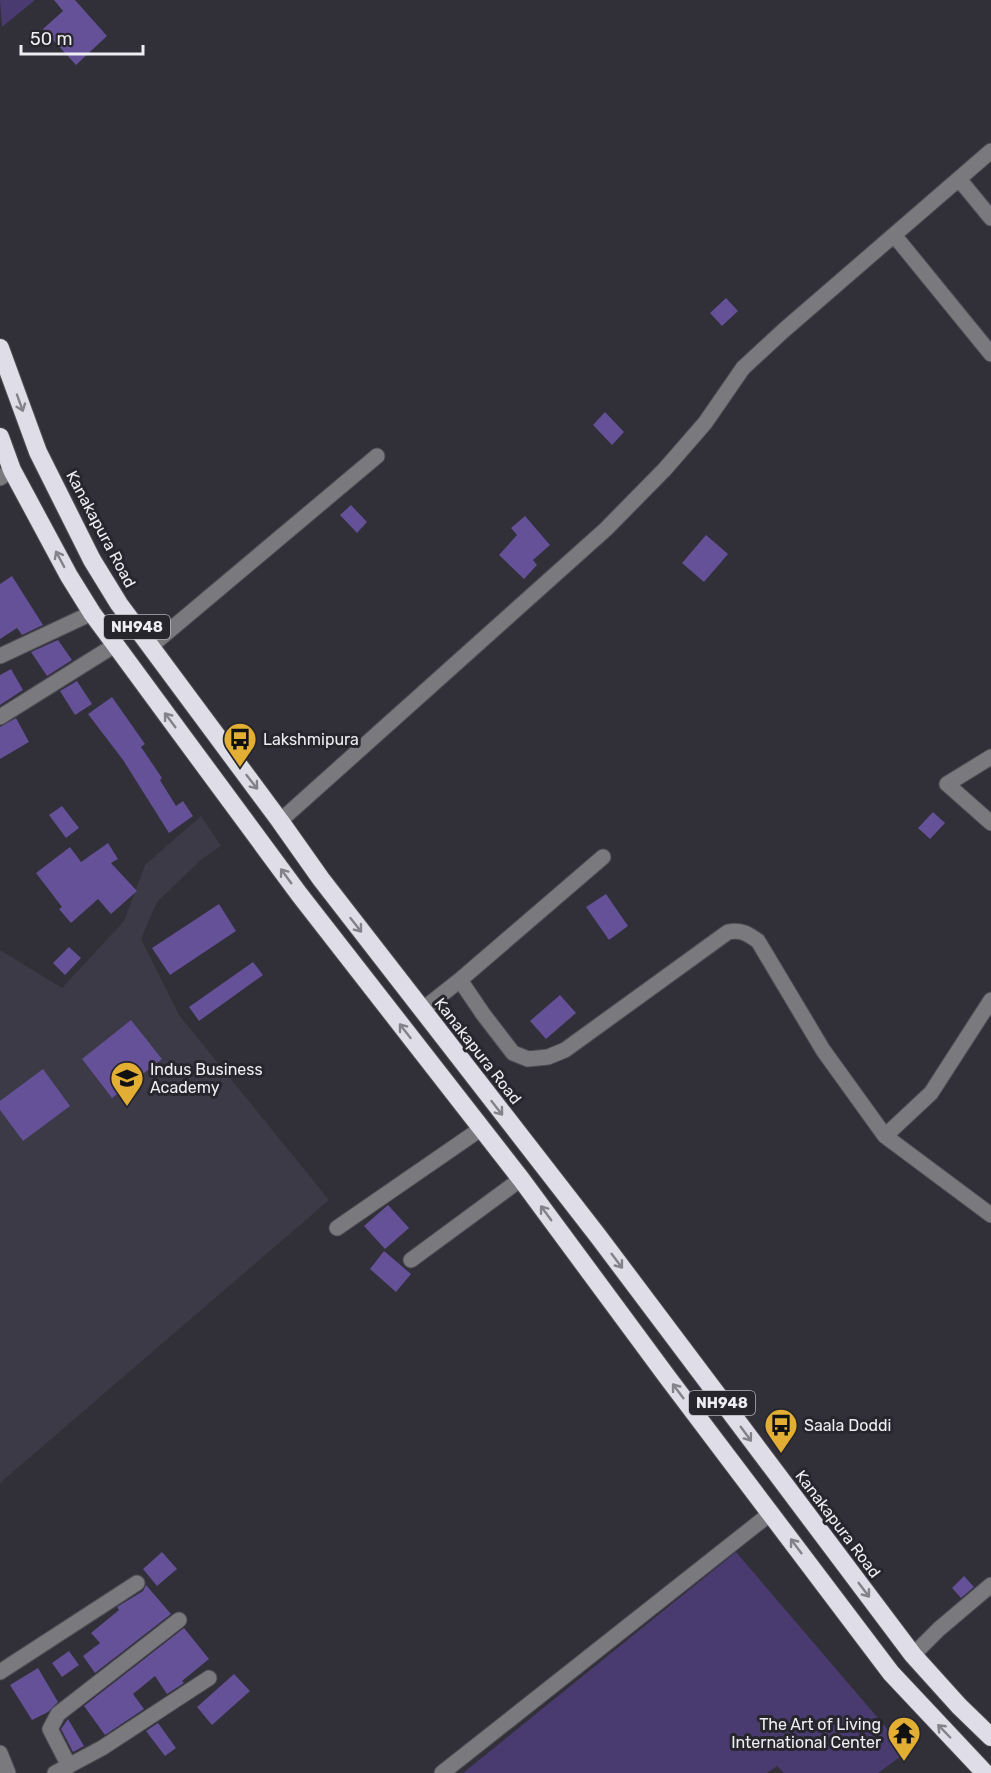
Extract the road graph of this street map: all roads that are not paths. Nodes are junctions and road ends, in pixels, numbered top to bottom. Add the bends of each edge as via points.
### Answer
1 (991, 152) edge
2 (959, 179) junction
3 (991, 218) edge
4 (894, 235) junction
5 (0, 348) edge
6 (991, 354) edge
7 (0, 437) edge
8 (377, 456) dead end
9 (6, 474) edge
10 (92, 613) junction
11 (115, 645) junction
12 (151, 646) junction
13 (0, 656) edge
14 (0, 717) edge
15 (991, 757) edge
16 (280, 821) junction
17 (991, 823) edge
18 (603, 857) dead end
19 (460, 980) junction
20 (991, 1000) edge
21 (422, 1010) junction
22 (461, 1061) junction
23 (442, 1076) junction
24 (482, 1128) junction
25 (885, 1136) junction
26 (521, 1179) junction
27 (991, 1215) edge
28 (337, 1228) dead end
29 (411, 1260) dead end
30 (771, 1513) junction
31 (137, 1583) dead end
32 (991, 1586) edge
33 (180, 1620) dead end
34 (913, 1655) junction
35 (0, 1672) edge
36 (209, 1678) dead end
37 (991, 1737) edge
38 (0, 1753) edge
39 (62, 1770) edge
40 (8, 1773) edge
41 (442, 1773) edge
42 (985, 1773) edge

1 - 2 street
2 - 3 street
2 - 4 street
4 - 6 street
4 - 16 street via 743,368 705,423 606,529
5 -> 12 highway, Kanakapura Road / NH948 via 38,452 92,560
7 - 9 highway, NH948
8 - 12 street
10 -> 9 highway, NH948
10 - 11 highway, NH948
10 - 13 street
11 - 14 street
23 -> 11 highway, NH948 via 299,894
12 -> 16 highway, Kanakapura Road / NH948
15 - 17 street via 947,784
16 -> 21 highway, Kanakapura Road / NH948
18 - 19 street
19 - 21 street
19 - 25 street via 513,1053 528,1059 548,1057 564,1050 728,932 746,933 758,941 823,1050
20 - 25 street via 930,1093
21 - 22 highway, Kanakapura Road / NH948
22 - 23 highway
22 -> 34 highway, Kanakapura Road / NH948 via 598,1236
23 - 24 highway, NH948
24 - 26 highway, NH948
24 - 28 street
25 - 27 street
26 - 29 street
30 -> 26 highway, NH948
30 - 41 street
42 -> 30 highway, NH948 via 891,1673
31 - 35 street
32 - 34 street
33 - 39 street via 58,1714 50,1729
34 - 37 highway, Kanakapura Road / NH948
36 - 39 street
38 - 40 street

